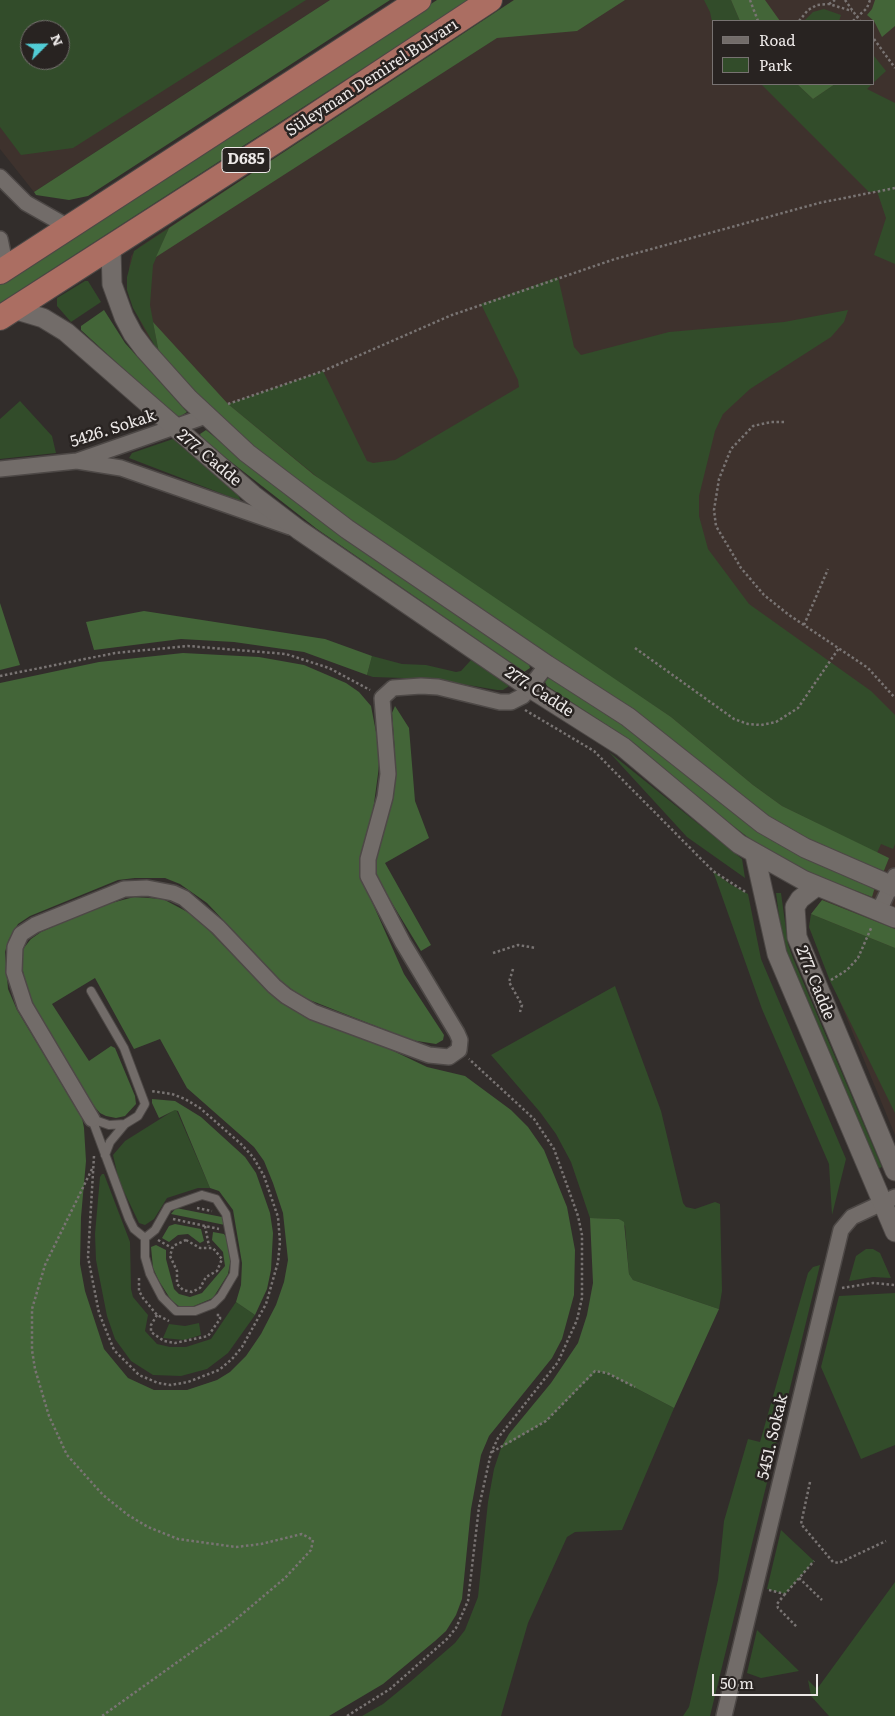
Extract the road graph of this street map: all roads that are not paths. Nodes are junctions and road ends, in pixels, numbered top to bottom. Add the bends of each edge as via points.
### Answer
1 (420, 0) edge
2 (490, 0) edge
3 (0, 177) edge
4 (70, 228) junction
5 (0, 239) edge
6 (111, 248) junction
7 (3, 270) edge
8 (6, 314) edge
9 (206, 416) junction
10 (174, 427) junction
11 (77, 461) junction
12 (0, 469) edge
13 (299, 530) junction
14 (547, 665) junction
15 (530, 688) junction
16 (755, 855) junction
17 (894, 883) edge
18 (817, 886) junction
19 (887, 914) edge
20 (91, 991) dead end
21 (92, 1119) junction
22 (125, 1124) junction
23 (105, 1156) junction
24 (895, 1170) edge
25 (889, 1200) edge
26 (895, 1232) edge
27 (148, 1236) junction
28 (724, 1716) edge

1 - 4 highway, D685
2 - 6 highway, Süleyman Demirel Bulvarı / D685
3 - 4 street via 26,203
4 - 7 highway, D685
5 - 7 street
6 - 8 highway, Süleyman Demirel Bulvarı / D685
6 - 9 street, 277. Cadde via 112,284 124,317 145,350
8 - 10 street, 277. Cadde via 43,318 66,332
9 - 10 street, 5426. Sokak
9 - 14 street, 277. Cadde via 247,453 328,515
10 - 11 street, 5426. Sokak
10 - 13 street, 277. Cadde
11 - 12 street, 5426. Sokak
11 - 13 street via 121,468
13 - 15 street, 277. Cadde
14 - 15 street
14 - 17 street, 277. Cadde via 642,727 763,824 836,863
15 - 16 street, 277. Cadde via 622,747
15 - 21 street via 511,702 420,686 393,688 382,698 388,774 368,859 368,876 403,943 457,1033 459,1050 449,1056 428,1055 313,1012 274,986 218,927 184,898 154,889 124,890 35,924 21,934 15,947 14,972 25,1006
16 - 18 street, 277. Cadde
16 - 25 street via 778,954
17 - 19 street
18 - 19 street
18 - 24 street, 277. Cadde via 795,907 797,937
20 - 22 lane via 118,1035 145,1104 138,1116
21 - 22 lane via 109,1125
21 - 23 lane
22 - 23 lane via 110,1142
23 - 27 lane via 128,1219 134,1229
25 - 26 street
25 - 28 street, 5451. Sokak via 852,1217 844,1224 838,1240
27 - 27 lane via 168,1207 192,1197 216,1199 223,1208 230,1231 235,1261 230,1283 213,1304 204,1308 186,1312 171,1308 158,1292 147,1264

